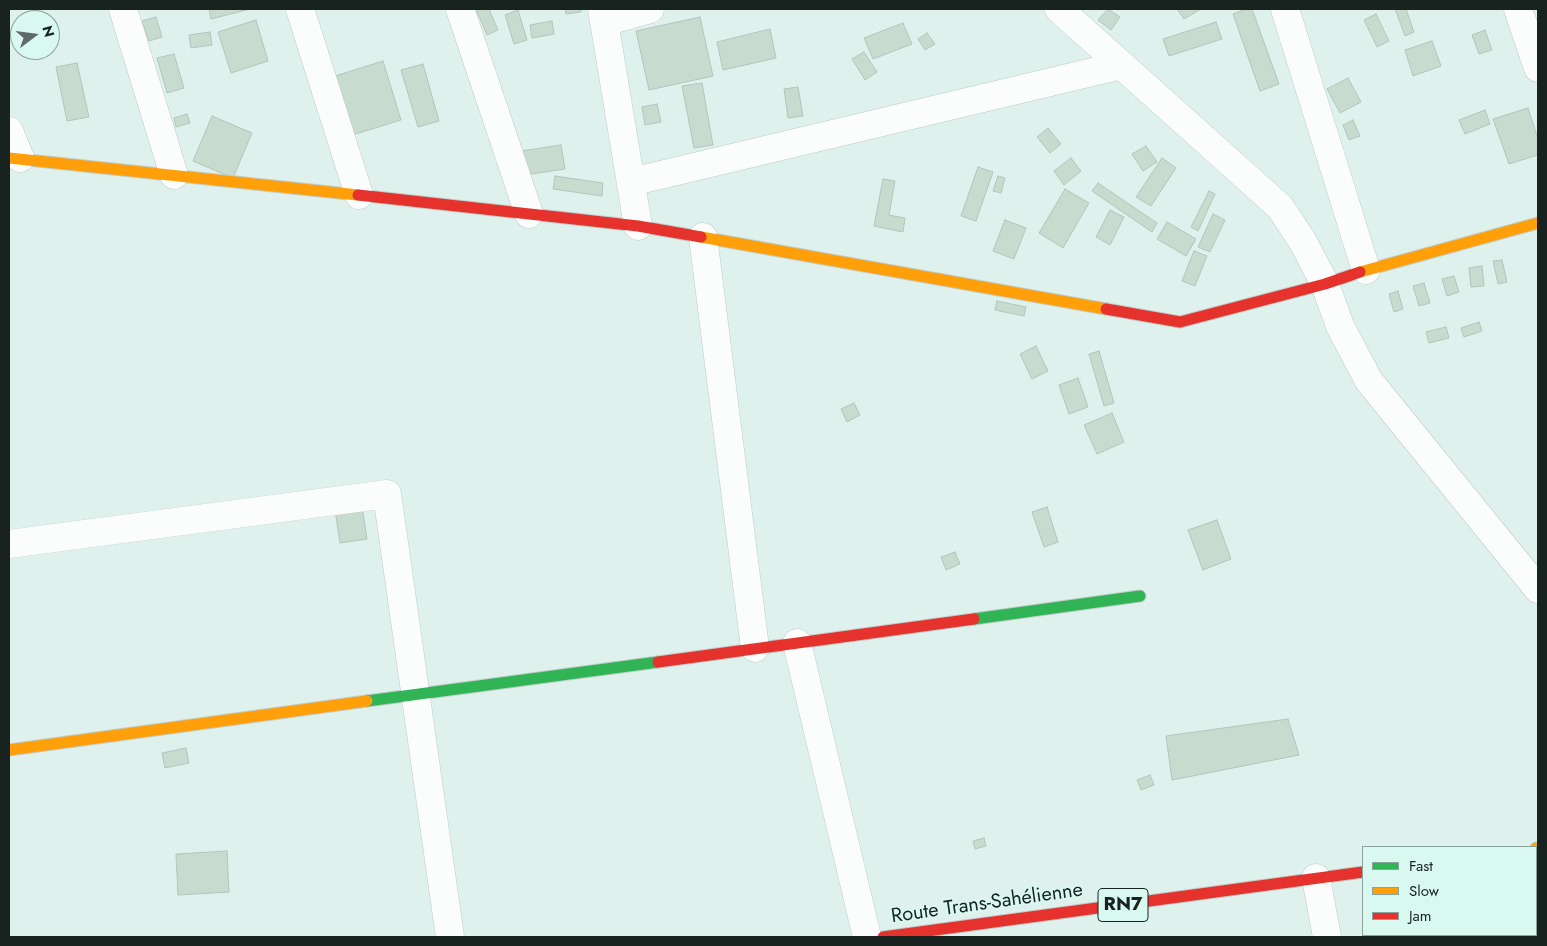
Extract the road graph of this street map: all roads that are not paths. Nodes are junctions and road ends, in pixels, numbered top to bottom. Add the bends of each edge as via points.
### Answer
1 (123, 9) edge
2 (300, 9) edge
3 (460, 9) edge
4 (650, 9) edge
5 (1059, 9) edge
6 (1285, 9) edge
7 (1518, 9) edge
8 (603, 16) edge
9 (1122, 65) junction
10 (1538, 68) edge
11 (9, 131) edge
12 (14, 158) edge
13 (174, 174) junction
14 (631, 182) junction
15 (359, 195) junction
16 (529, 214) junction
17 (1538, 223) edge
18 (638, 226) junction
19 (703, 237) junction
20 (1366, 270) junction
21 (1325, 284) junction
22 (9, 544) edge
23 (1538, 589) edge
24 (1140, 596) dead end
25 (797, 643) junction
26 (755, 648) junction
27 (416, 695) junction
28 (9, 750) edge
29 (1362, 872) edge
30 (1316, 878) junction
31 (927, 934) edge
32 (450, 937) edge
33 (867, 937) edge
34 (883, 937) edge
35 (1327, 937) edge

1 - 13 street
2 - 15 street
3 - 16 street
4 - 8 street
5 - 9 street
6 - 20 street
7 - 10 street
8 - 14 street
9 - 14 street
9 - 21 street via 1280,207
11 - 12 street
12 - 13 main road
13 - 15 main road
14 - 18 street
15 - 16 main road
16 - 18 main road
17 - 20 main road
18 - 19 main road
19 - 21 main road via 1180,322
19 - 26 street
20 - 21 main road
21 - 23 street via 1340,326 1368,381
22 - 27 street via 387,494
24 - 25 main road
25 - 26 main road
25 - 33 street
26 - 27 main road
27 - 28 main road
27 - 32 street
29 - 30 main road, Route Trans-Sahélienne / RN7
30 - 31 main road, Route Trans-Sahélienne / RN7
30 - 35 street
31 - 34 main road, Route Trans-Sahélienne / RN7

